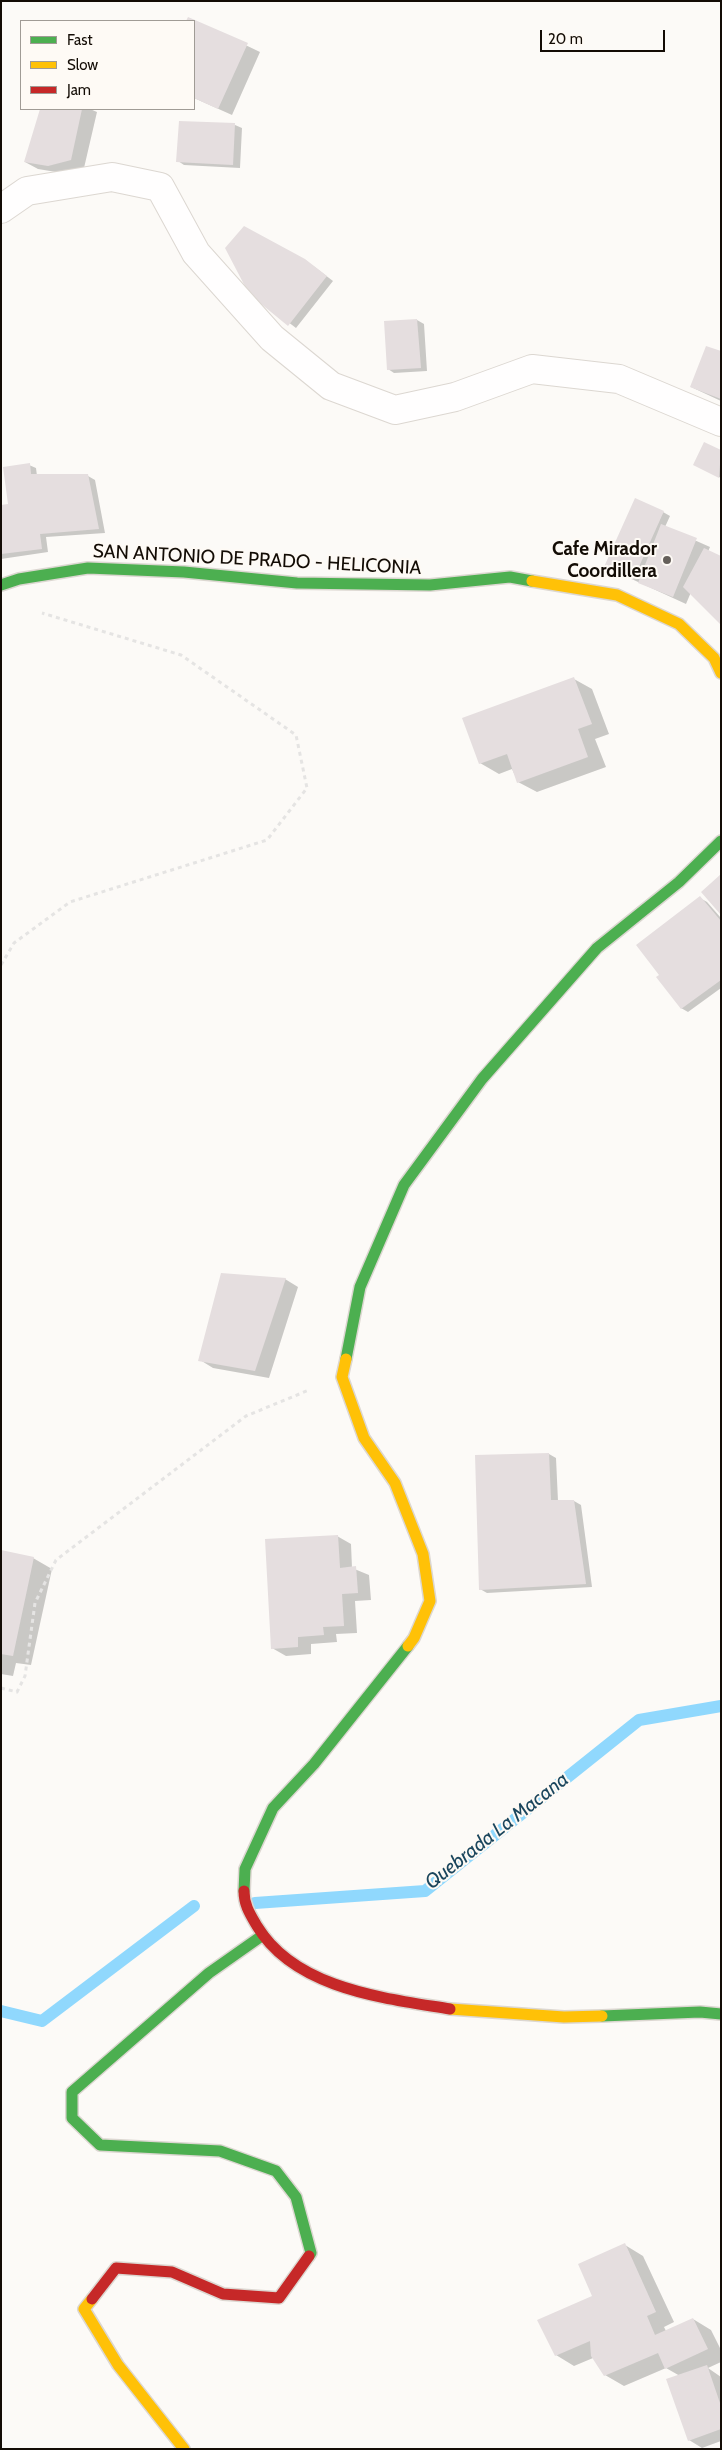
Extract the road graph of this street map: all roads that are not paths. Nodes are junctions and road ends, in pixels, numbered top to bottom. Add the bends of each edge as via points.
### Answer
1 (1, 209) edge
2 (721, 422) edge
3 (1, 585) edge
4 (721, 673) edge
5 (721, 841) edge
6 (263, 1935) junction
7 (721, 2014) edge
8 (184, 2449) edge

1 - 2 street via 27,191 112,177 160,187 196,253 272,338 331,386 395,410 455,396 532,370 620,379
3 - 4 street, SAN ANTONIO DE PRADO - HELICONIA via 88,568 184,572 297,583 430,585 510,577 617,595 679,624 714,658
5 - 6 street via 680,882 597,948 482,1079 404,1185 360,1287 342,1377 364,1438 399,1492 423,1554 430,1601 414,1638 314,1764 273,1808 245,1869 244,1903
6 - 7 street via 302,1972 369,1996 466,2011 564,2017
6 - 8 street via 209,1973 72,2092 72,2118 100,2145 220,2150 276,2171 296,2197 311,2253 279,2298 223,2294 172,2272 116,2268 84,2309 118,2366

